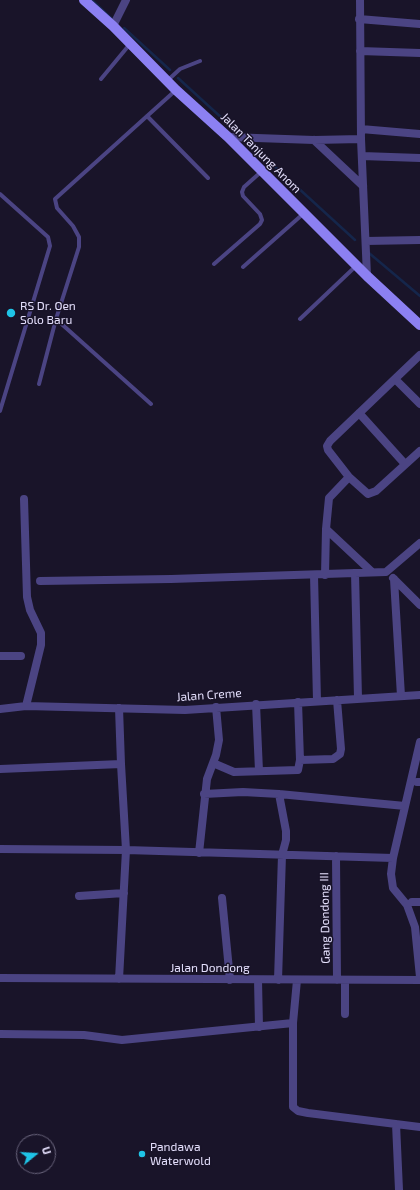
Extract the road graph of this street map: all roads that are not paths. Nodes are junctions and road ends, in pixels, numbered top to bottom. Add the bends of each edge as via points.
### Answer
1 (84, 0) edge
2 (126, 0) edge
3 (360, 0) edge
4 (359, 19) junction
5 (420, 24) edge
6 (113, 26) junction
7 (130, 44) junction
8 (360, 51) junction
9 (420, 53) edge
10 (200, 61) dead end
11 (101, 79) dead end
12 (167, 80) junction
13 (176, 90) junction
14 (147, 116) junction
15 (362, 129) junction
16 (420, 134) edge
17 (228, 137) junction
18 (361, 139) junction
19 (314, 140) junction
20 (362, 156) junction
21 (420, 158) edge
22 (262, 171) junction
23 (208, 178) dead end
24 (363, 186) junction
25 (0, 194) edge
26 (303, 214) junction
27 (420, 240) edge
28 (366, 241) junction
29 (214, 264) dead end
30 (356, 266) junction
31 (243, 268) dead end
32 (367, 276) junction
33 (56, 319) junction
34 (300, 319) dead end
35 (420, 324) edge
36 (420, 355) edge
37 (396, 379) junction
38 (39, 384) dead end
39 (151, 404) dead end
40 (420, 404) edge
41 (0, 410) edge
42 (359, 413) junction
43 (420, 451) edge
44 (405, 464) junction
45 (349, 477) junction
46 (24, 499) dead end
47 (326, 529) junction
48 (420, 544) edge
49 (372, 572) junction
50 (386, 572) junction
51 (355, 573) junction
52 (314, 575) junction
53 (325, 575) junction
54 (394, 579) junction
55 (40, 581) dead end
56 (420, 605) edge
57 (0, 656) edge
58 (21, 656) dead end
59 (420, 695) edge
60 (401, 696) junction
61 (358, 698) junction
62 (337, 700) junction
63 (317, 701) junction
64 (298, 702) junction
65 (256, 704) junction
66 (26, 706) junction
67 (216, 706) junction
68 (119, 708) junction
69 (0, 709) edge
70 (420, 742) edge
71 (300, 760) junction
72 (214, 763) junction
73 (121, 764) junction
74 (0, 769) edge
75 (259, 771) junction
76 (204, 794) junction
77 (279, 794) junction
78 (405, 806) junction
79 (0, 849) edge
80 (126, 850) junction
81 (199, 853) junction
82 (282, 855) junction
83 (336, 856) junction
84 (393, 858) junction
85 (124, 893) junction
86 (79, 896) dead end
87 (222, 898) dead end
88 (0, 978) edge
89 (420, 978) edge
90 (119, 979) junction
91 (230, 980) junction
92 (258, 980) junction
93 (278, 980) junction
94 (297, 980) junction
95 (341, 980) junction
96 (345, 1014) dead end
97 (293, 1023) junction
98 (259, 1027) junction
99 (0, 1034) edge
100 (396, 1124) junction
101 (420, 1127) edge
102 (399, 1190) edge

1 - 6 main road, Jalan Tanjung Anom
2 - 6 street
3 - 4 street
4 - 5 street
4 - 8 street
6 - 7 main road, Jalan Tanjung Anom
7 - 11 lane
7 - 12 main road, Jalan Tanjung Anom
8 - 9 street
8 - 15 street
10 - 12 lane via 180,69
12 - 13 main road, Jalan Tanjung Anom
13 - 14 lane
13 - 17 main road, Jalan Tanjung Anom
14 - 23 lane
14 - 33 lane via 55,199 57,208 73,226 79,238 79,247
15 - 16 street
15 - 18 street
17 - 19 street
17 - 22 main road, Jalan Tanjung Anom
18 - 19 street
18 - 20 street
19 - 24 street
20 - 21 street
20 - 24 street
22 - 26 main road, Jalan Tanjung Anom
22 - 29 lane via 242,192 260,214 260,224
24 - 28 street
25 - 41 lane via 48,237 50,246
26 - 30 main road, Jalan Tanjung Anom
26 - 31 lane
27 - 28 street
28 - 32 street
30 - 32 main road, Jalan Tanjung Anom
30 - 34 lane
32 - 35 main road, Jalan Tanjung Anom
33 - 38 lane
33 - 39 lane
36 - 37 street
37 - 40 street
37 - 42 street
42 - 44 street
42 - 45 street via 327,446
43 - 44 street
44 - 45 street via 372,494 365,493
45 - 47 street via 329,498
46 - 66 street via 27,597 42,645
47 - 49 street
47 - 53 street
48 - 50 street
49 - 50 street
49 - 51 street
50 - 54 street
51 - 53 street
51 - 61 street
52 - 53 street
52 - 55 street
52 - 63 street
54 - 56 street
54 - 60 street
57 - 58 street
59 - 60 street, Jalan Creme
60 - 61 street, Jalan Creme
61 - 62 street, Jalan Creme
62 - 63 street, Jalan Creme
62 - 71 street via 340,754 333,759
63 - 64 street, Jalan Creme
64 - 65 street, Jalan Creme
64 - 71 street
65 - 67 street, Jalan Creme
65 - 75 street
66 - 68 street, Jalan Creme
66 - 69 street, Jalan Creme
67 - 68 street, Jalan Creme via 178,710
67 - 72 street via 219,740
68 - 73 street
70 - 78 street
71 - 75 street via 296,771
72 - 75 street via 234,772
72 - 76 street via 207,778
73 - 74 street
73 - 80 street
76 - 77 street
76 - 81 street
77 - 78 street
77 - 82 street via 286,831
78 - 84 street
79 - 80 street
80 - 81 street
80 - 85 street
81 - 82 street
82 - 83 street
82 - 93 street
83 - 84 street
83 - 95 street, Gang Dondong III
84 - 89 street via 393,888 407,905 413,920
85 - 86 street
85 - 90 street
87 - 91 street
88 - 90 street, Jalan Dondong
89 - 95 street, Jalan Dondong
90 - 91 street, Jalan Dondong
91 - 92 street, Jalan Dondong
92 - 93 street, Jalan Dondong
92 - 98 street
93 - 94 street, Jalan Dondong
94 - 95 street, Jalan Dondong
94 - 97 street
95 - 96 street, Gang Dondong III
97 - 98 street
97 - 100 street via 293,1107 298,1111
98 - 99 street via 122,1040 84,1035
100 - 101 street
100 - 102 street

